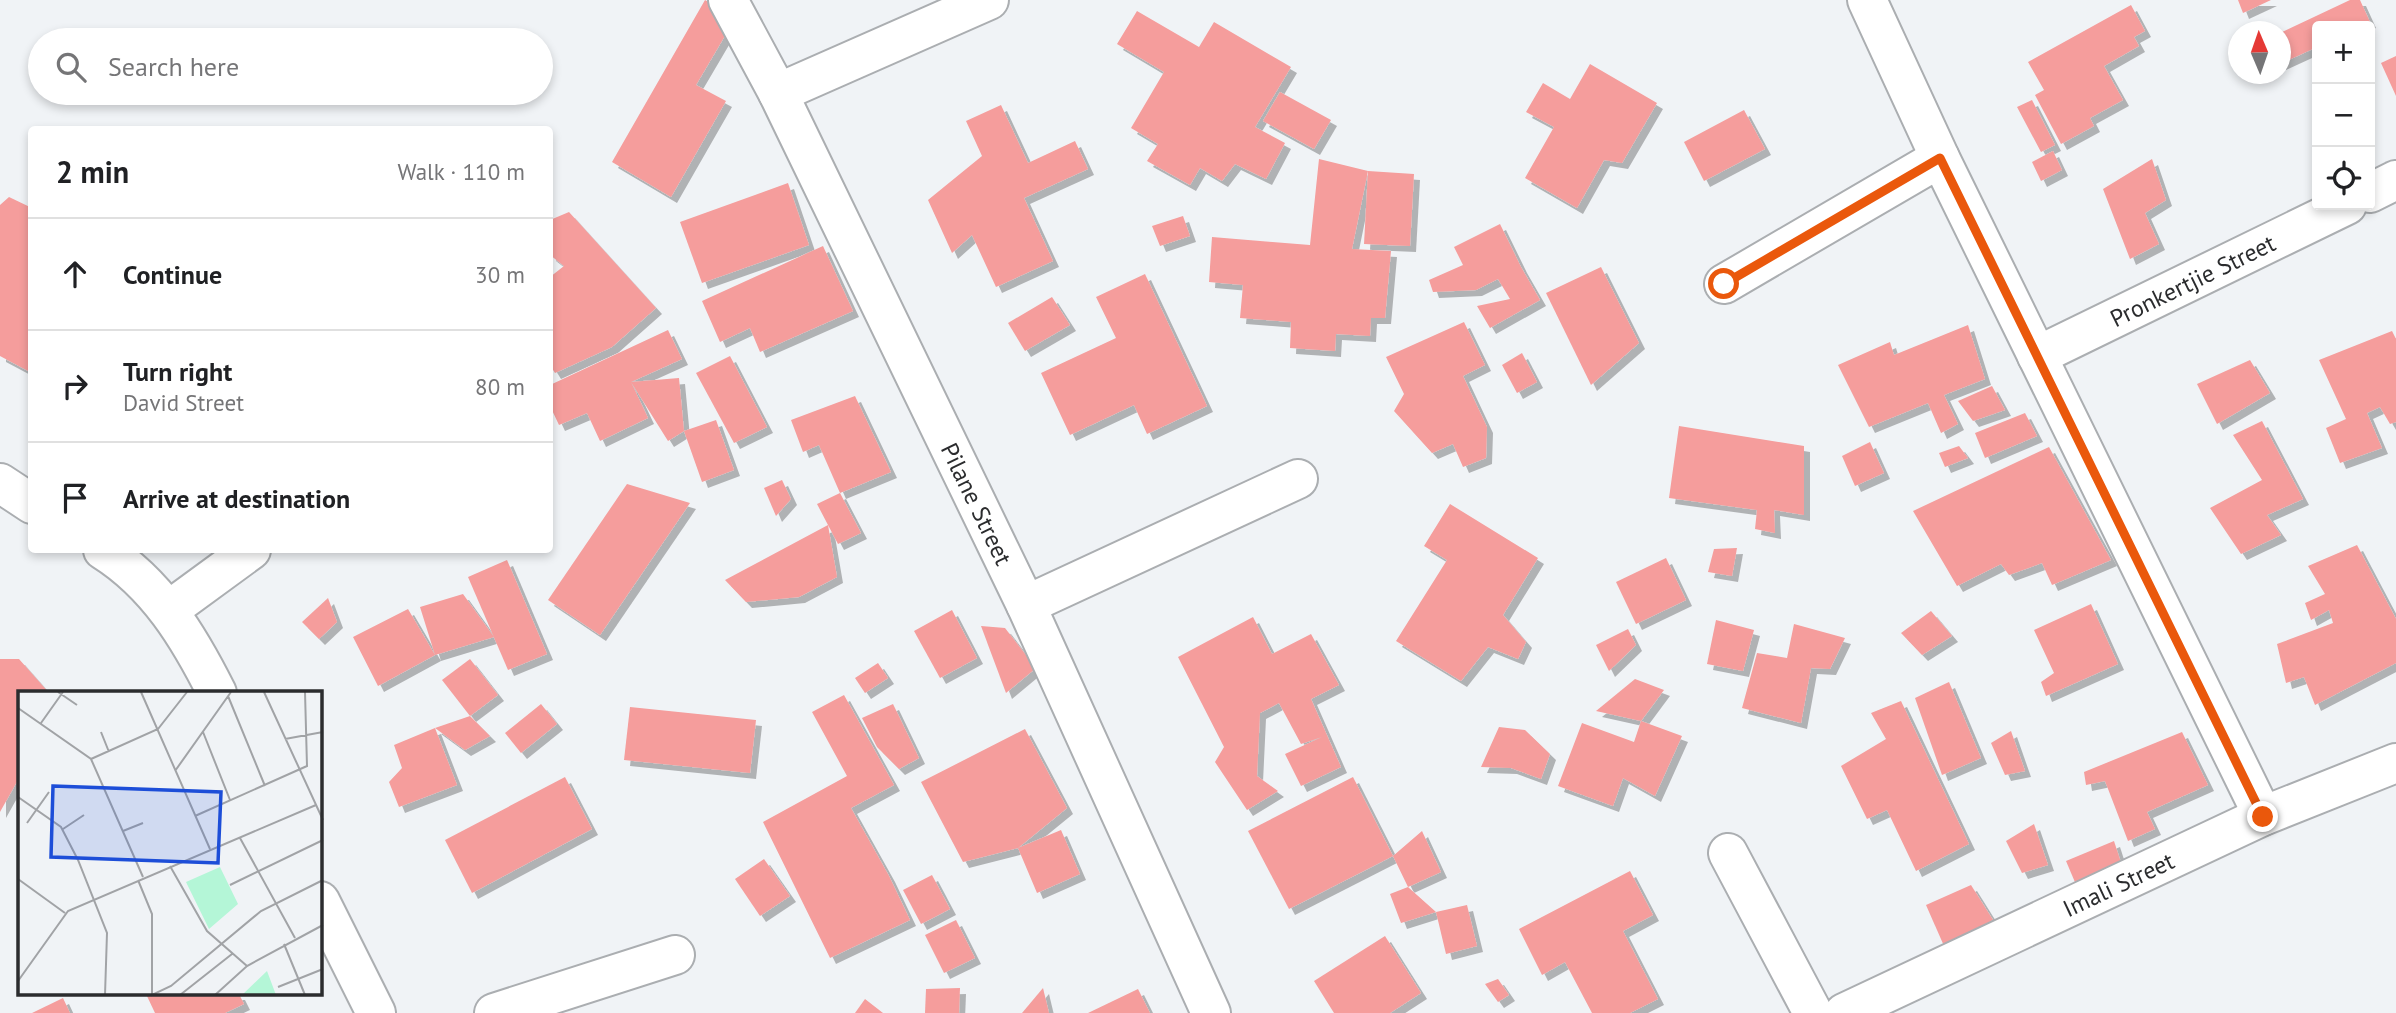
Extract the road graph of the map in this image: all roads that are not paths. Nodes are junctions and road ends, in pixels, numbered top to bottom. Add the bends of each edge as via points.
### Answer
1 (728, 0) edge
2 (989, 0) edge
3 (1867, 0) edge
4 (778, 93) junction
5 (1940, 158) junction
6 (2396, 180) edge
7 (2375, 190) edge
8 (2337, 210) edge
9 (1724, 284) dead end
10 (2037, 356) junction
11 (1298, 479) dead end
12 (0, 483) edge
13 (28, 500) edge
14 (108, 553) edge
15 (247, 553) edge
16 (1026, 605) junction
17 (169, 610) junction
18 (216, 691) edge
19 (2396, 764) edge
20 (2263, 817) junction
21 (1728, 853) dead end
22 (322, 905) edge
23 (675, 955) dead end
24 (376, 1013) edge
25 (494, 1013) edge
26 (1210, 1013) edge
27 (1812, 1013) edge
28 (1844, 1013) edge

1 - 4 street, Pilane Street
2 - 4 street
3 - 5 street
4 - 16 street, Pilane Street
5 - 9 street
5 - 10 street
6 - 7 street
8 - 10 street, Pronkertjie Street
10 - 20 street
11 - 16 street
12 - 13 street
14 - 17 street
15 - 17 street
16 - 26 street, Pilane Street
17 - 18 street
19 - 20 street, Imali Street
20 - 28 street, Imali Street
21 - 27 street
22 - 24 street
23 - 25 street

